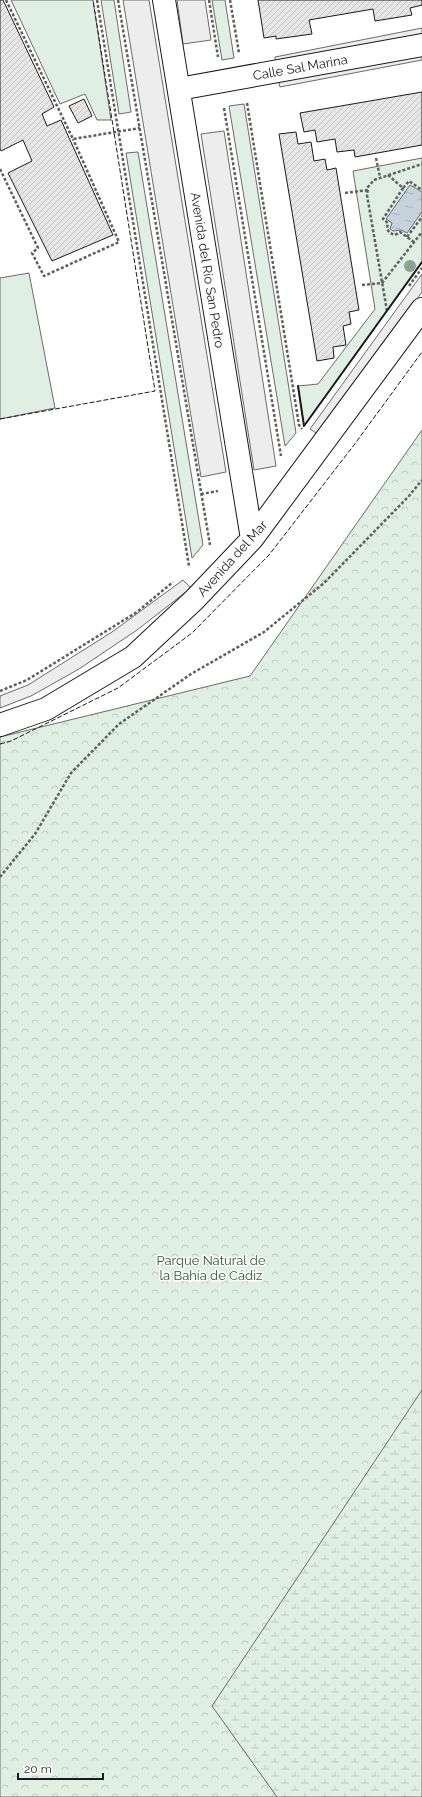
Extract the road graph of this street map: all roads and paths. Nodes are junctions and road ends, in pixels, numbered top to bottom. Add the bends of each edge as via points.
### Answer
1 (6, 0) edge
2 (97, 0) edge
3 (118, 0) edge
4 (164, 0) edge
5 (209, 0) edge
6 (230, 0) edge
7 (422, 45) edge
8 (220, 65) dead end
9 (243, 78) junction
10 (179, 89) junction
11 (224, 107) dead end
12 (140, 128) junction
13 (118, 132) junction
14 (73, 139) junction
15 (376, 158) dead end
16 (422, 164) edge
17 (0, 169) edge
18 (388, 175) junction
19 (380, 178) junction
20 (403, 188) junction
21 (368, 190) junction
22 (422, 190) edge
23 (345, 193) dead end
24 (422, 217) edge
25 (422, 232) edge
26 (407, 237) junction
27 (414, 242) junction
28 (422, 268) edge
29 (382, 283) junction
30 (362, 285) dead end
31 (405, 292) dead end
32 (422, 309) edge
33 (392, 310) dead end
34 (304, 431) dead end
35 (282, 463) dead end
36 (422, 480) edge
37 (252, 539) junction
38 (204, 551) dead end
39 (194, 562) dead end
40 (178, 577) dead end
41 (0, 691) edge
42 (0, 725) edge
43 (0, 877) edge

1 - 14 path
2 - 13 path
3 - 12 path
4 - 10 street, Avenida del Río San Pedro
5 - 8 path
6 - 9 path
7 - 9 street, Calle Sal Marina
9 - 10 street, Calle Sal Marina
9 - 34 path via 299,425
10 - 37 street, Avenida del Río San Pedro
11 - 35 path
12 - 13 path
12 - 38 path via 210,545
13 - 14 path
13 - 39 path via 189,568
14 - 17 path via 119,242 44,276 32,253 38,248
15 - 19 path
16 - 18 path
18 - 19 path
18 - 20 path
19 - 21 path via 374,180
20 - 22 path via 409,181
20 - 26 path via 383,219 388,223 387,229 390,233 395,235 400,232
21 - 23 path
21 - 29 path via 366,196
24 - 26 path
25 - 27 path
26 - 27 path
27 - 29 path
28 - 31 path
29 - 30 path
29 - 33 path via 388,316
32 - 37 street, Avenida del Mar
36 - 43 path via 324,583 264,632 191,674 119,724 71,773 35,834
37 - 42 street, Avenida del Mar via 194,600 133,656 46,709
40 - 41 path via 131,616 28,680

